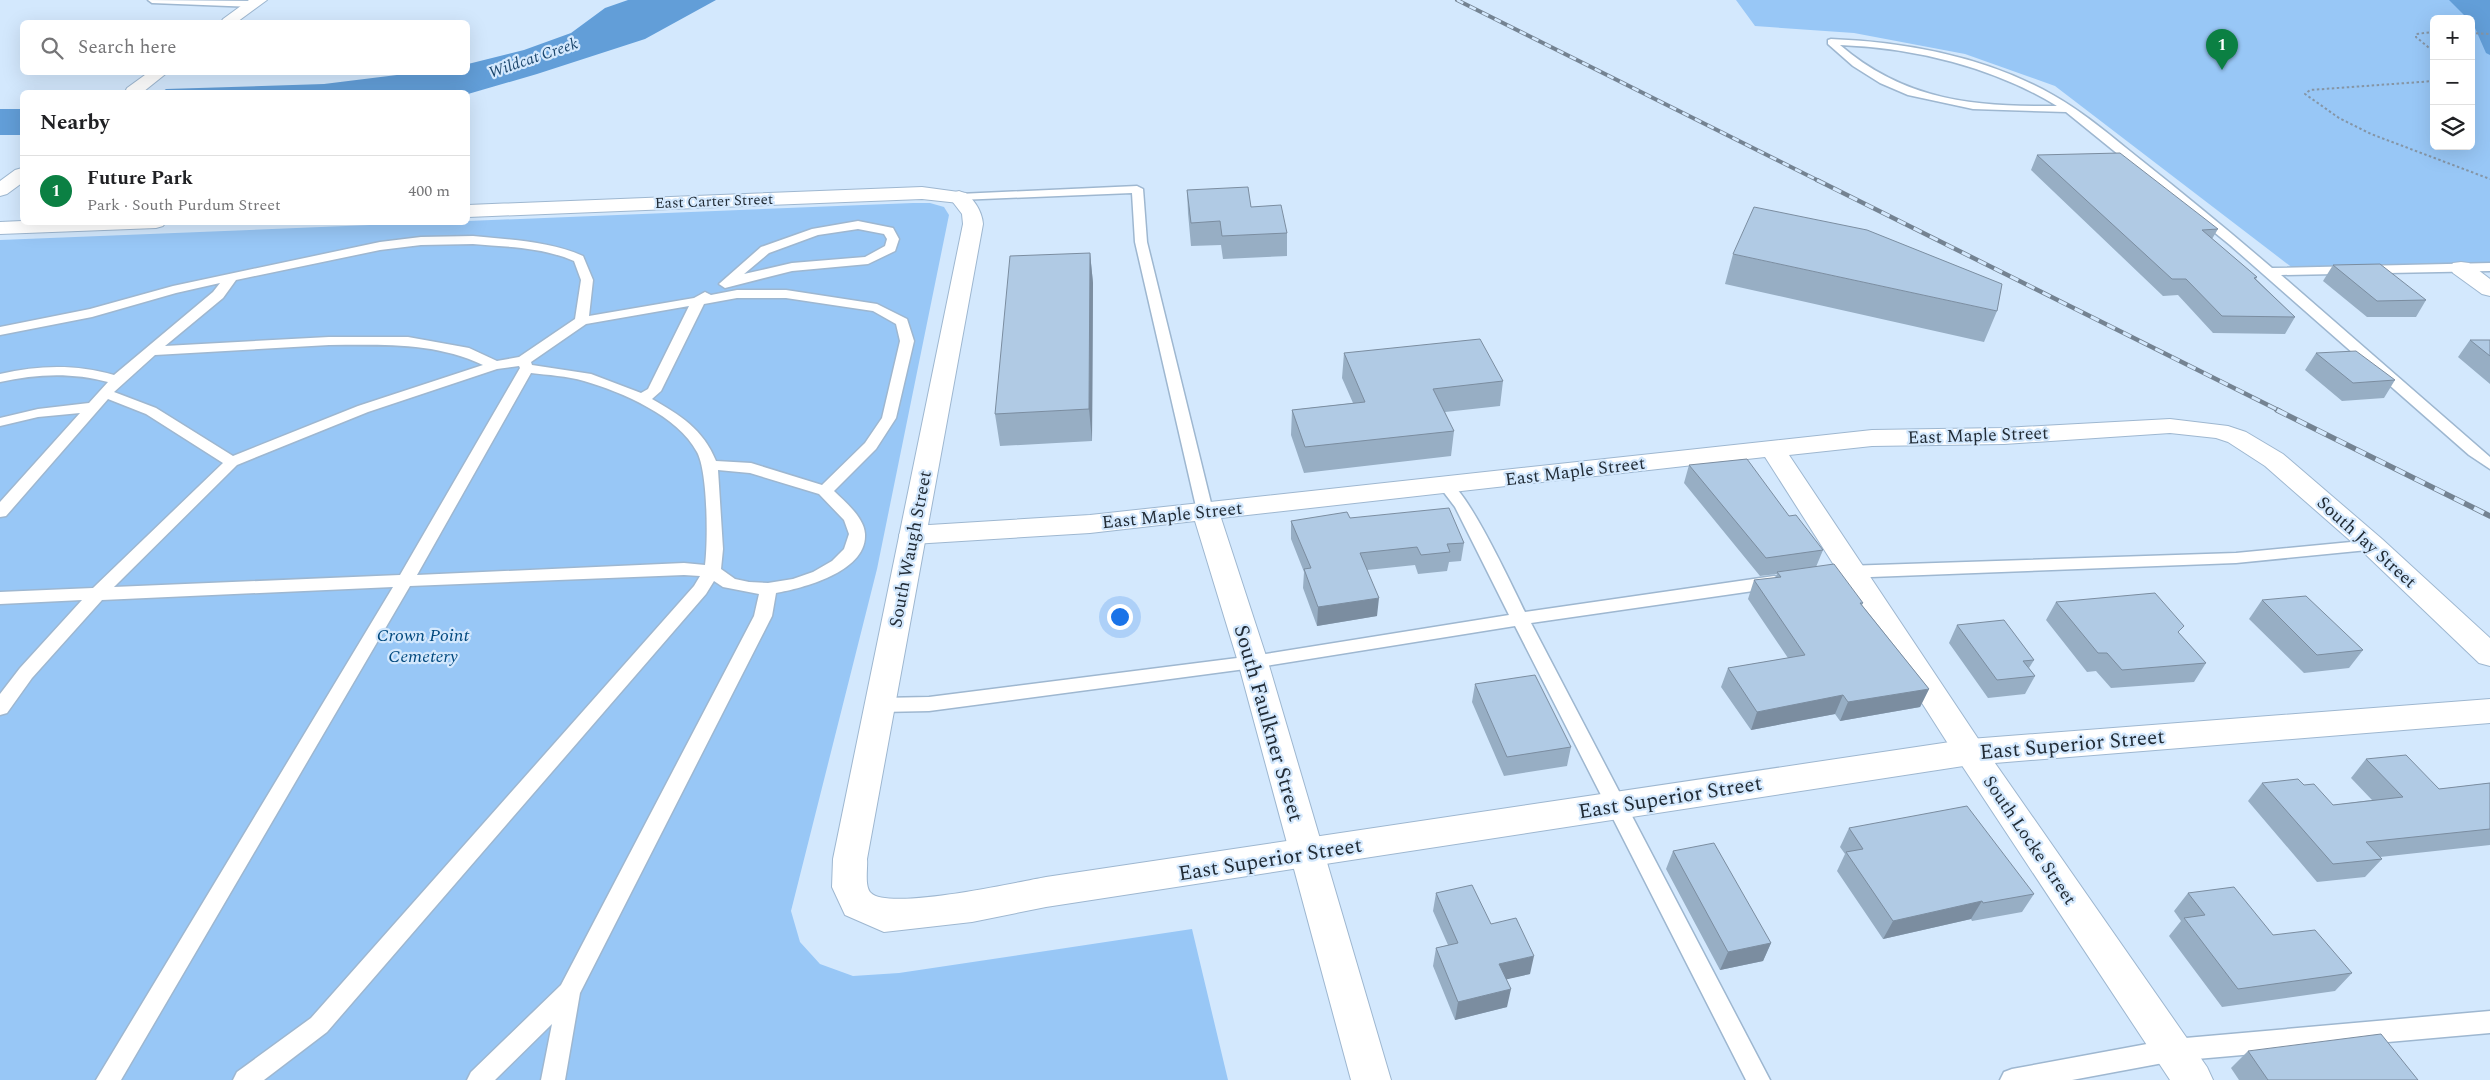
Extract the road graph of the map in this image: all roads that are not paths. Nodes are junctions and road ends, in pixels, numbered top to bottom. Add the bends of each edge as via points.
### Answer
1 (152, 0) edge
2 (256, 2) edge
3 (231, 20) edge
4 (155, 77) edge
5 (136, 90) edge
6 (2069, 109) junction
7 (20, 175) edge
8 (0, 190) edge
9 (959, 197) junction
10 (470, 211) edge
11 (78, 225) edge
12 (0, 228) edge
13 (2490, 267) edge
14 (2462, 268) junction
15 (2267, 272) junction
16 (232, 277) junction
17 (725, 284) junction
18 (2490, 290) edge
19 (699, 300) junction
20 (582, 321) junction
21 (0, 331) edge
22 (152, 351) junction
23 (525, 364) junction
24 (495, 365) junction
25 (0, 378) edge
26 (117, 380) junction
27 (104, 394) junction
28 (642, 399) junction
29 (92, 408) junction
30 (0, 422) edge
31 (2237, 437) joint
32 (1772, 448) junction
33 (232, 462) junction
34 (2490, 464) edge
35 (710, 465) junction
36 (1447, 486) junction
37 (826, 491) junction
38 (1205, 511) junction
39 (0, 512) edge
40 (913, 535) junction
41 (2372, 545) junction
42 (712, 571) junction
43 (1843, 572) junction
44 (1794, 579) edge
45 (406, 580) junction
46 (768, 589) junction
47 (98, 593) junction
48 (0, 598) edge
49 (1520, 619) junction
50 (2490, 655) edge
51 (1253, 662) junction
52 (880, 705) junction
53 (0, 708) edge
54 (2490, 711) edge
55 (1970, 752) junction
56 (1615, 806) junction
57 (1307, 853) junction
58 (858, 904) joint
59 (569, 992) junction
60 (2490, 1022) edge
61 (2174, 1050) junction
62 (108, 1080) edge
63 (245, 1080) edge
64 (479, 1080) edge
65 (553, 1080) edge
66 (1371, 1080) edge
67 (1758, 1080) edge
68 (2012, 1080) edge
69 (2194, 1080) edge

1 - 2 lane
2 - 3 street
4 - 5 street
6 - 6 lane via 2033,88 1979,68 1872,43 1831,42 1862,69 1890,85 1934,100 2015,110
6 - 15 lane via 2186,201
7 - 8 street
9 - 10 street, East Carter Street via 922,193
9 - 38 lane via 1137,189 1142,242
9 - 40 street, South Waugh Street via 972,213 973,224
11 - 12 street
13 - 14 lane
14 - 15 lane
14 - 18 street
15 - 34 lane
16 - 20 lane via 422,240 473,240 534,246 561,251 578,259 587,280
16 - 21 lane via 92,313
16 - 22 lane via 218,295
17 - 17 lane via 765,250 816,232 858,225 889,231 893,238 891,248 868,260 792,267
17 - 19 lane
19 - 20 lane
19 - 28 lane via 654,391
19 - 37 lane via 737,294 786,294 877,308 902,322 907,341 889,418 871,446
20 - 23 lane
22 - 24 lane via 328,341 408,342 464,351
22 - 26 lane
23 - 24 lane
23 - 28 lane via 586,378
23 - 45 lane
24 - 33 lane via 363,409
25 - 26 lane via 42,370 88,371
26 - 27 lane
27 - 29 lane
27 - 33 lane via 151,412
28 - 35 lane via 679,420 704,450
29 - 30 lane via 38,413
29 - 39 lane
31 - 32 street, East Maple Street via 2219,431 2170,426 2004,436 1872,438
31 - 41 street, South Jay Street via 2274,460
32 - 36 street, East Maple Street
32 - 43 street, South Locke Street
33 - 47 lane
35 - 37 lane via 751,468
35 - 42 lane via 715,549
36 - 38 street, East Maple Street
36 - 49 lane via 1462,506
37 - 46 lane via 851,518 856,534 852,551 838,565 819,576
38 - 40 street, East Maple Street via 1090,524
38 - 51 street, South Faulkner Street
40 - 52 street, South Waugh Street
41 - 43 lane via 2236,558
41 - 50 street, South Jay Street
42 - 45 lane via 684,569
42 - 46 lane via 729,583
42 - 63 lane via 700,590 319,1025
43 - 55 street, South Locke Street
44 - 49 lane
45 - 47 lane
45 - 62 lane
46 - 59 lane via 763,616
47 - 48 lane
47 - 53 lane via 26,673
49 - 51 lane
49 - 56 lane
51 - 52 lane via 929,704
51 - 57 street, South Faulkner Street
52 - 58 street, South Waugh Street via 850,859 850,887
54 - 55 street, East Superior Street
55 - 56 street, East Superior Street
55 - 61 street, South Locke Street
56 - 57 street, East Superior Street
56 - 67 lane
57 - 58 street, East Superior Street via 1046,892 972,907 884,916
57 - 66 street, South Faulkner Street
59 - 64 lane
59 - 65 lane
60 - 61 lane
61 - 68 lane
61 - 69 street, South Locke Street

